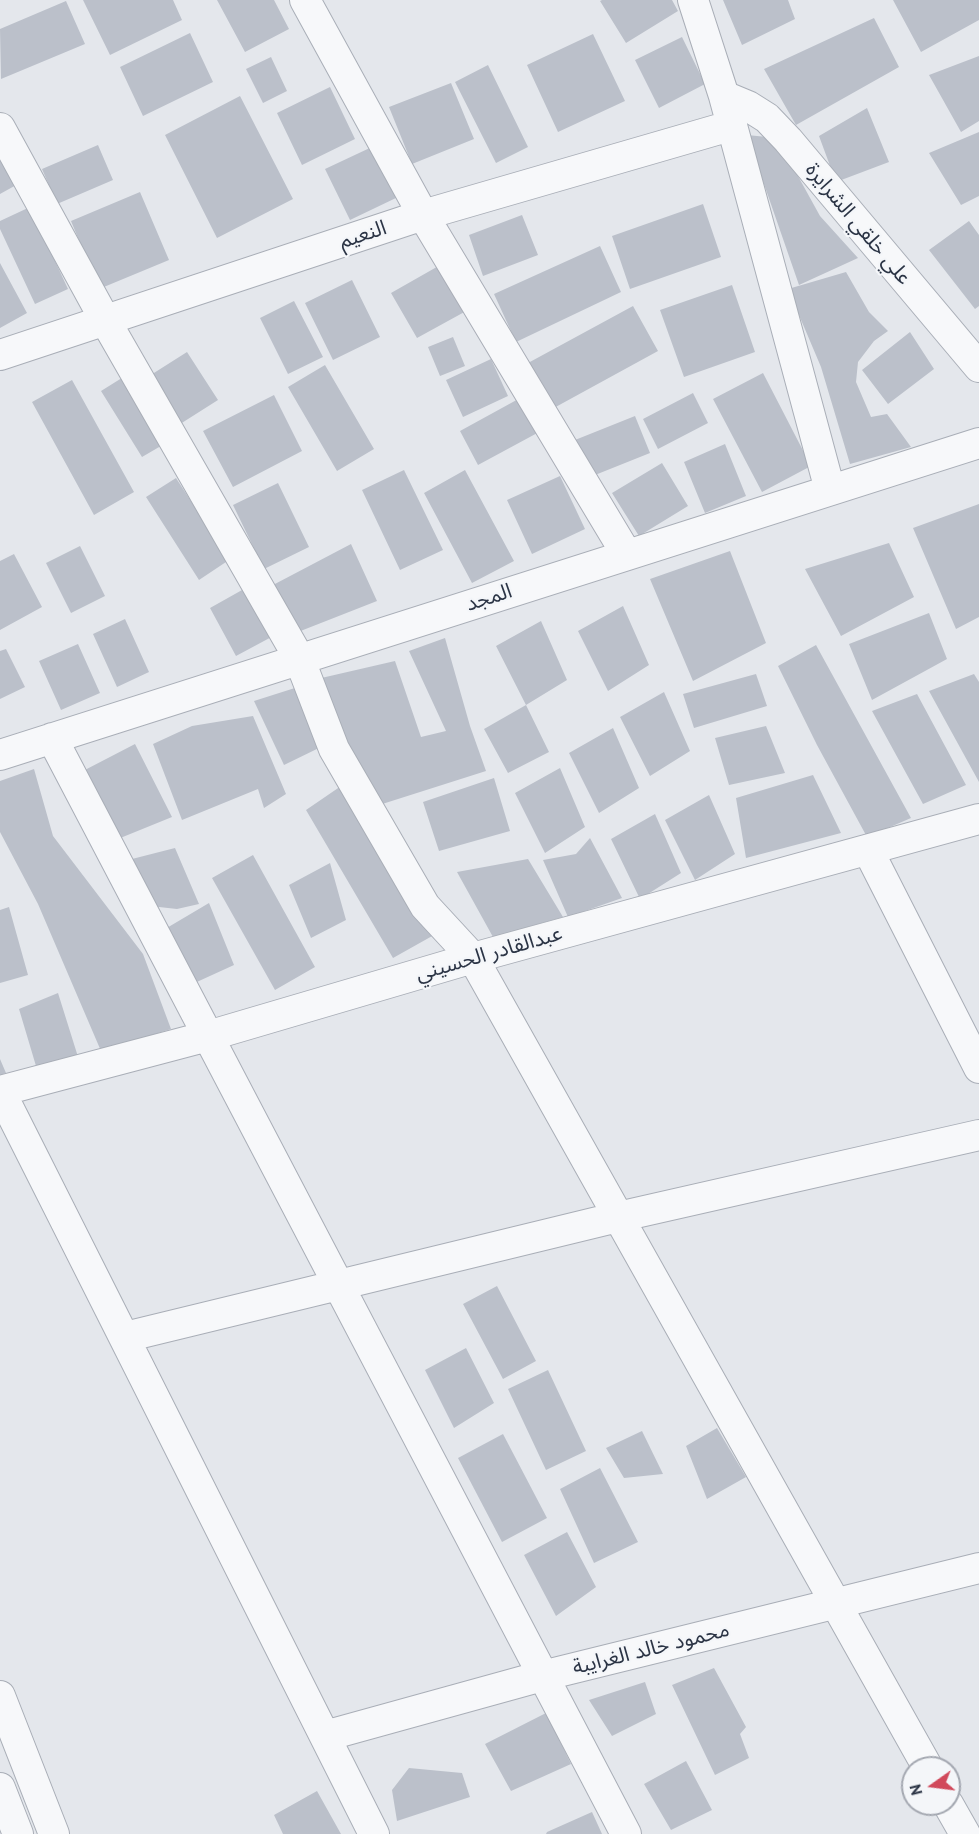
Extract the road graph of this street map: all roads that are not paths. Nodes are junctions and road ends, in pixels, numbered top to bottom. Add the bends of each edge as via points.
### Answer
1 (305, 0) edge
2 (693, 0) edge
3 (724, 96) junction
4 (730, 126) junction
5 (0, 128) edge
6 (423, 215) junction
7 (105, 320) junction
8 (0, 355) edge
9 (979, 367) edge
10 (979, 443) edge
11 (830, 490) junction
12 (627, 555) junction
13 (299, 658) junction
14 (52, 738) junction
15 (0, 755) edge
16 (979, 819) edge
17 (868, 850) junction
18 (473, 958) junction
19 (208, 1036) junction
20 (979, 1068) edge
21 (0, 1091) edge
22 (979, 1135) edge
23 (618, 1217) junction
24 (337, 1284) junction
25 (125, 1338) junction
26 (979, 1568) edge
27 (836, 1604) junction
28 (542, 1676) junction
29 (0, 1696) edge
30 (325, 1736) junction
31 (9, 1745) edge
32 (921, 1756) edge
33 (0, 1788) edge
34 (955, 1816) edge
35 (18, 1834) edge
36 (54, 1834) edge
37 (374, 1834) edge
38 (626, 1834) edge
39 (965, 1834) edge

1 - 6 street
2 - 3 street
3 - 4 street
3 - 9 street, علي خلقي الشرايرة via 767,118 788,140
4 - 6 street, النعيم
4 - 11 street
5 - 7 street
6 - 7 street, النعيم
6 - 12 street
7 - 8 street, النعيم
7 - 13 street
10 - 11 street, المجد
11 - 12 street, المجد
12 - 13 street, المجد
13 - 14 street, المجد
13 - 18 street via 334,749 425,906
14 - 15 street, المجد
14 - 19 street
16 - 17 street, عبدالقادر الحسيني
17 - 18 street, عبدالقادر الحسيني
17 - 20 street
18 - 19 street, عبدالقادر الحسيني
18 - 23 street
19 - 21 street, عبدالقادر الحسيني
19 - 24 street
21 - 25 street
22 - 23 street
23 - 24 street
23 - 27 street
24 - 25 street
24 - 28 street
25 - 30 street
26 - 27 street, محمود خالد الغرايبة
27 - 28 street, محمود خالد الغرايبة
27 - 32 street
28 - 30 street, محمود خالد الغرايبة
28 - 38 street
29 - 31 street
30 - 37 street
31 - 36 street
33 - 35 street
34 - 39 street

